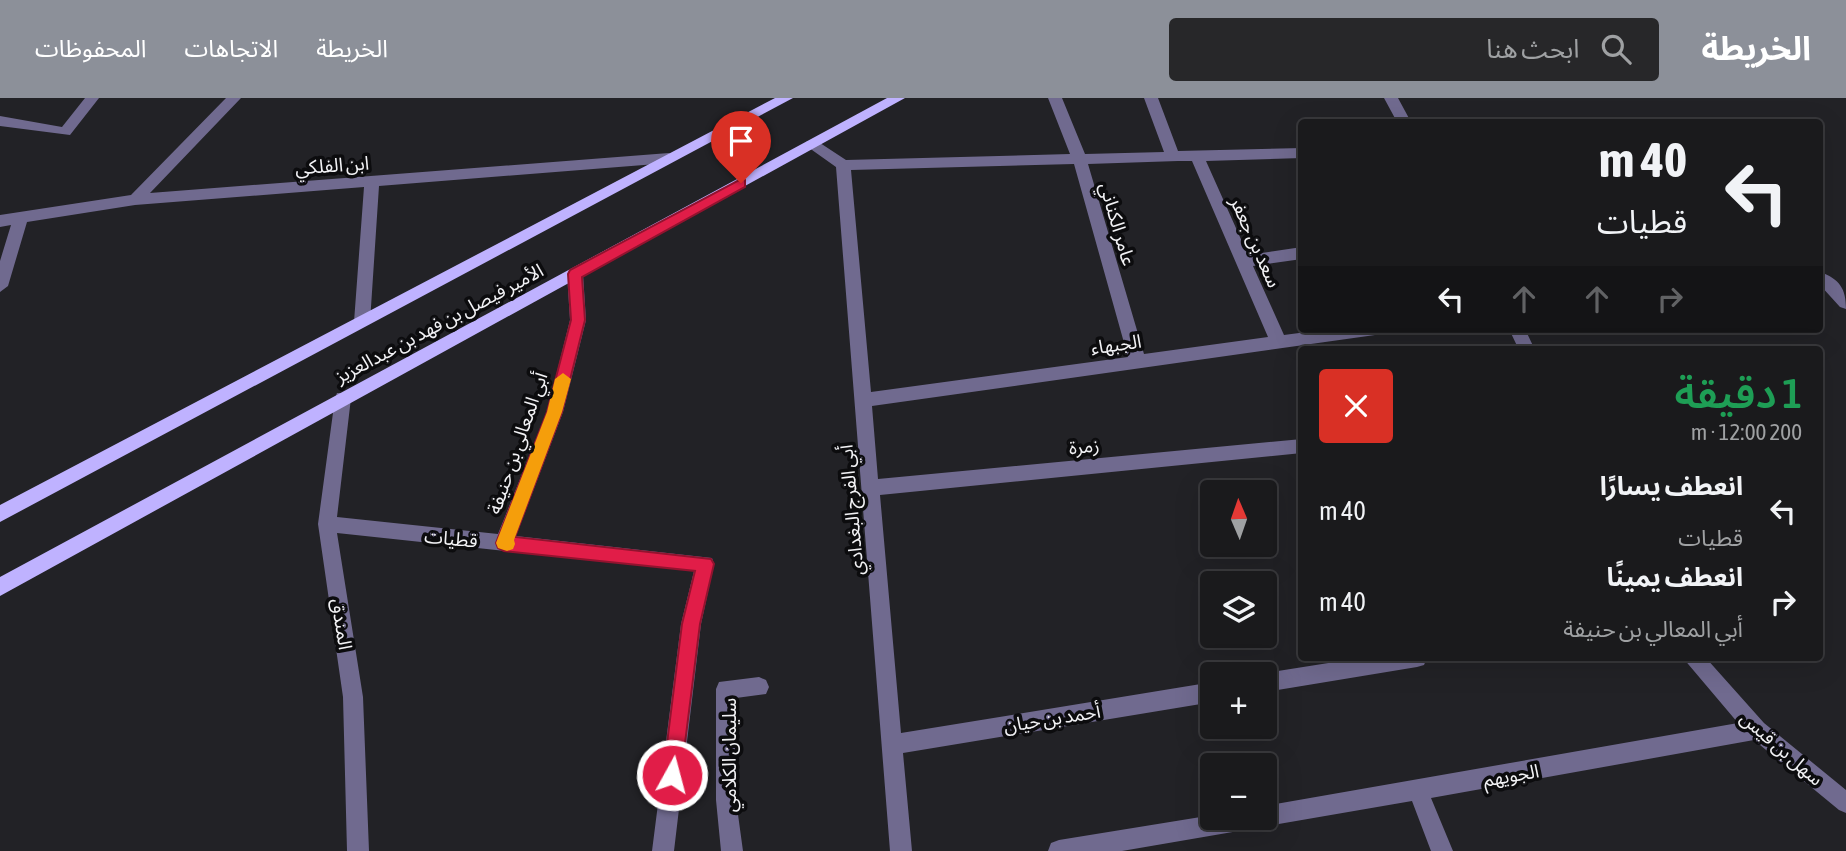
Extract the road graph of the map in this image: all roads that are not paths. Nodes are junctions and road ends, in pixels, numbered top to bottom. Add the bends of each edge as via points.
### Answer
1 (92, 98) edge
2 (234, 98) edge
3 (786, 98) edge
4 (898, 98) edge
5 (1055, 98) edge
6 (1151, 98) edge
7 (1391, 98) edge
8 (1402, 119) edge
9 (0, 121) edge
10 (812, 145) junction
11 (1298, 153) edge
12 (1197, 157) junction
13 (669, 158) junction
14 (1173, 158) junction
15 (1080, 160) junction
16 (843, 165) junction
17 (372, 181) junction
18 (135, 200) junction
19 (21, 218) junction
20 (0, 221) edge
21 (1298, 254) edge
22 (1243, 261) junction
23 (575, 274) junction
24 (1823, 279) edge
25 (0, 286) edge
26 (1843, 296) edge
27 (362, 322) junction
28 (1348, 333) edge
29 (1279, 343) junction
30 (1138, 362) junction
31 (343, 398) junction
32 (863, 400) junction
33 (1298, 446) edge
34 (870, 488) junction
35 (0, 513) edge
36 (327, 524) junction
37 (504, 543) junction
38 (0, 587) edge
39 (1399, 661) edge
40 (1696, 661) edge
41 (1277, 681) edge
42 (760, 687) dead end
43 (1200, 694) edge
44 (1757, 730) junction
45 (892, 745) junction
46 (1418, 791) junction
47 (1846, 803) edge
48 (1277, 815) edge
49 (1200, 828) edge
50 (358, 851) edge
51 (663, 851) edge
52 (732, 851) edge
53 (901, 851) edge
54 (1059, 851) edge
55 (1442, 851) edge

1 - 9 street via 65,132
2 - 18 street
3 - 13 main road, الأمير فيصل بن فهد بن عبدالعزيز
4 - 10 main road, الأمير فيصل بن فهد بن عبدالعزيز
5 - 15 street, عامر الكناني
6 - 14 street
7 - 8 street
10 - 16 street
10 - 23 main road, الأمير فيصل بن فهد بن عبدالعزيز
11 - 12 street
12 - 14 street
12 - 22 street, سعد بن جعفر
13 - 17 street, ابن الفلكي
13 - 27 main road, الأمير فيصل بن فهد بن عبدالعزيز
14 - 15 street
15 - 16 street
15 - 30 street, عامر الكناني
16 - 32 street, أبي الفرج البغدادي
17 - 18 street, ابن الفلكي
17 - 27 street
18 - 19 street, ابن الفلكي
19 - 20 street, ابن الفلكي
19 - 25 street
21 - 22 street
22 - 29 street, سعد بن جعفر
23 - 31 main road, الأمير فيصل بن فهد بن عبدالعزيز
23 - 37 street, أبي المعالي بن حنيفة via 578,320 558,399
24 - 26 street
27 - 35 main road, الأمير فيصل بن فهد بن عبدالعزيز
28 - 29 street, الجبهاء
29 - 30 street, الجبهاء
30 - 32 street, الجبهاء
31 - 36 street, المندق
31 - 38 main road, الأمير فيصل بن فهد بن عبدالعزيز
32 - 34 street, أبي الفرج البغدادي
33 - 34 street, زمرة
34 - 45 street, أبي الفرج البغدادي
36 - 37 street, قطيات
36 - 50 street, المندق via 353,697
37 - 51 street, قطيات via 705,564 691,624
39 - 41 street
40 - 44 street, سهل بن قيس
42 - 52 street, سليمان الكلامي via 726,689 726,800
43 - 45 street, أحمد بن حيان
44 - 46 street, الجويهم
44 - 47 street, سهل بن قيس
45 - 53 street, أبي الفرج البغدادي
46 - 48 street, الجويهم
46 - 55 street
49 - 54 street, الجويهم

